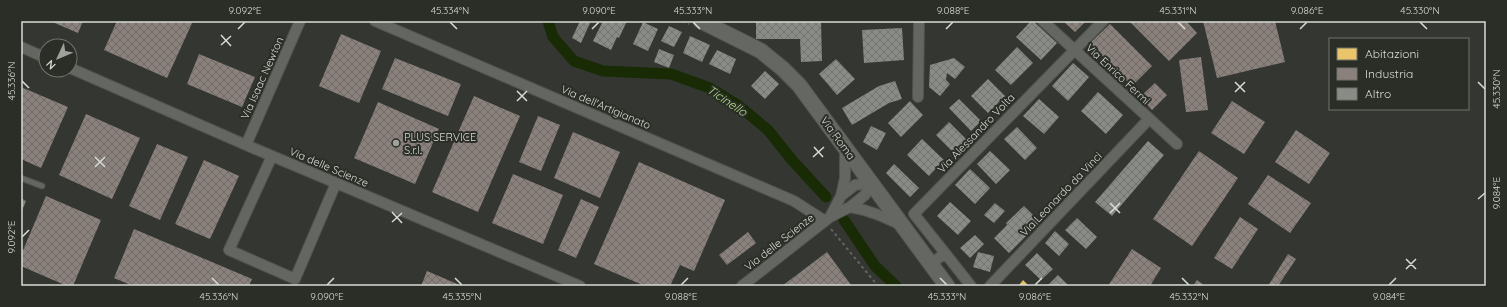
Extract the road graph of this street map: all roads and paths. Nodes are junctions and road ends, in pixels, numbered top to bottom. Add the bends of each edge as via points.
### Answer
1 (300, 21) edge
2 (375, 21) edge
3 (683, 21) edge
4 (919, 21) edge
5 (1043, 21) edge
6 (1103, 21) edge
7 (698, 22) edge
8 (21, 47) edge
9 (1074, 50) junction
10 (38, 54) edge
11 (78, 72) edge
12 (918, 97) dead end
13 (1149, 118) junction
14 (1177, 144) dead end
15 (246, 145) junction
16 (845, 147) junction
17 (272, 156) junction
18 (21, 178) edge
19 (336, 183) junction
20 (871, 183) junction
21 (42, 186) dead end
22 (841, 196) junction
23 (850, 207) junction
24 (827, 219) junction
25 (904, 227) junction
26 (945, 253) junction
27 (931, 264) junction
28 (580, 286) edge
29 (742, 286) edge
30 (878, 286) edge
31 (947, 286) edge
32 (971, 286) edge
33 (990, 286) edge

1 - 15 street, Via Isaac Newton
2 - 24 street, Via dell'Artigianato via 794,201
3 - 7 path
4 - 12 street
5 - 9 street, Via Enrico Fermi
6 - 9 street, Via Alessandro Volta
7 - 16 street, Via Roma via 760,52 783,69 799,85
8 - 10 street
9 - 13 street, Via Enrico Fermi
9 - 26 street, Via Alessandro Volta via 914,214
11 - 15 street, Via delle Scienze
13 - 14 street, Via Enrico Fermi
13 - 33 street, Via Leonardo da Vinci
15 - 17 street, Via delle Scienze
16 - 20 street, Via Roma
16 - 22 street, Via delle Scienze via 845,178
17 - 19 street, Via delle Scienze
17 - 19 street via 229,250 295,279
18 - 21 lane
19 - 28 street, Via delle Scienze
20 - 22 street, Via delle Scienze via 855,185
20 - 23 street, Via delle Scienze via 865,195
20 - 25 street, Via Roma
22 - 24 street, Via delle Scienze
23 - 24 street, Via delle Scienze
23 - 25 street via 866,209
24 - 29 street, Via delle Scienze
24 - 30 path
25 - 27 street, Via Roma
26 - 27 street
26 - 32 street
27 - 31 street, Via Roma

